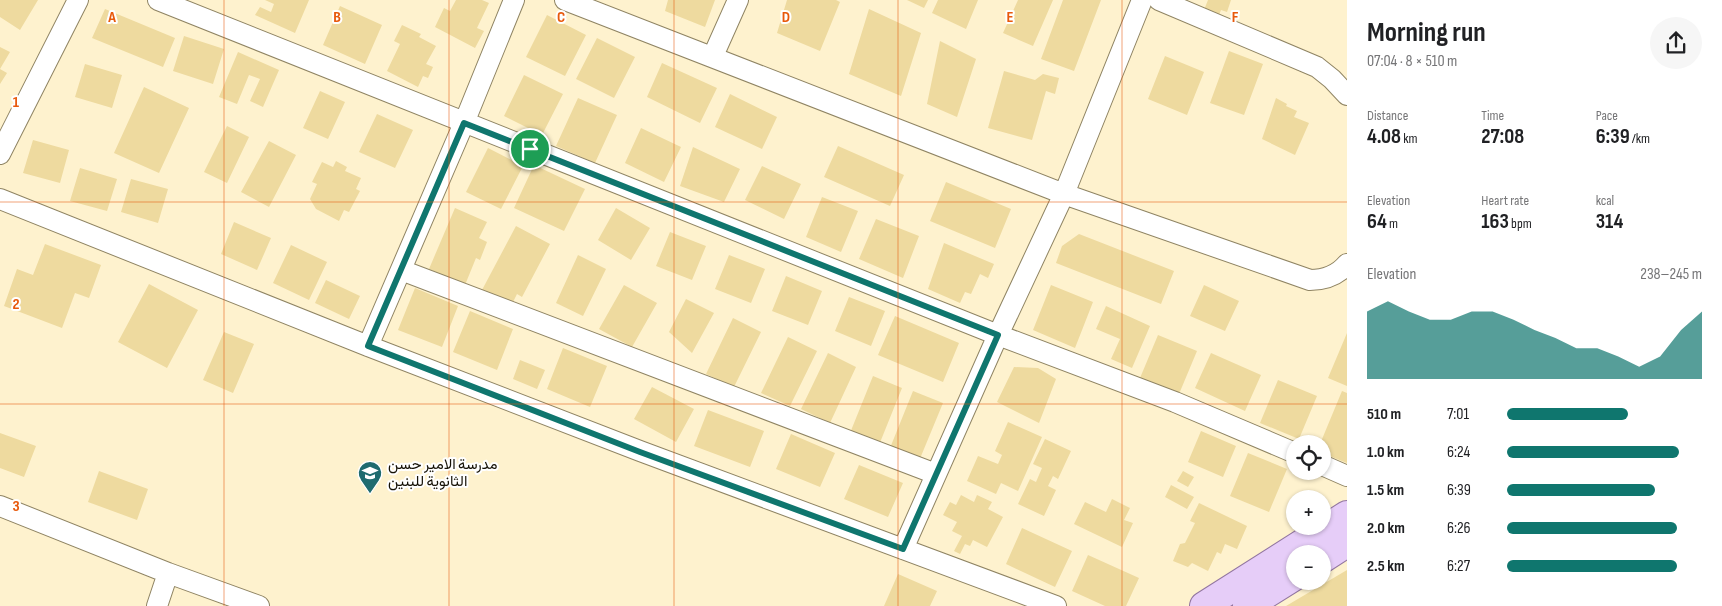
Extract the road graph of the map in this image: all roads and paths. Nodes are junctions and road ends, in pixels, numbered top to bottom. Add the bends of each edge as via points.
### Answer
1 (78, 0) edge
2 (158, 0) edge
3 (514, 0) edge
4 (565, 0) edge
5 (738, 0) edge
6 (1142, 0) edge
7 (1159, 0) edge
8 (713, 56) junction
9 (1347, 95) edge
10 (464, 123) junction
11 (0, 154) edge
12 (1064, 194) junction
13 (0, 199) edge
14 (1347, 264) edge
15 (401, 270) junction
16 (998, 335) junction
17 (368, 346) junction
18 (1286, 449) edge
19 (1331, 469) edge
20 (936, 474) junction
21 (1347, 476) edge
22 (0, 506) edge
23 (1347, 515) edge
24 (1347, 543) edge
25 (903, 549) junction
26 (1331, 553) edge
27 (168, 573) junction
28 (1286, 582) edge
29 (156, 606) edge
30 (259, 606) edge
31 (1056, 606) edge
32 (1204, 606) edge
33 (1248, 606) edge

1 - 11 street
2 - 10 street
3 - 10 street
4 - 8 street
5 - 8 street
6 - 12 street
7 - 9 street via 1317,67
8 - 12 street
10 - 15 street
10 - 16 street
12 - 14 street via 1310,280 1329,278
12 - 16 street
13 - 17 street
15 - 17 street
15 - 20 street
16 - 18 street via 1175,402
16 - 20 street
17 - 25 street via 640,452
19 - 21 street
20 - 25 street
22 - 27 street
23 - 32 main road
24 - 26 main road
25 - 31 street
27 - 29 street
27 - 30 street
28 - 33 main road

